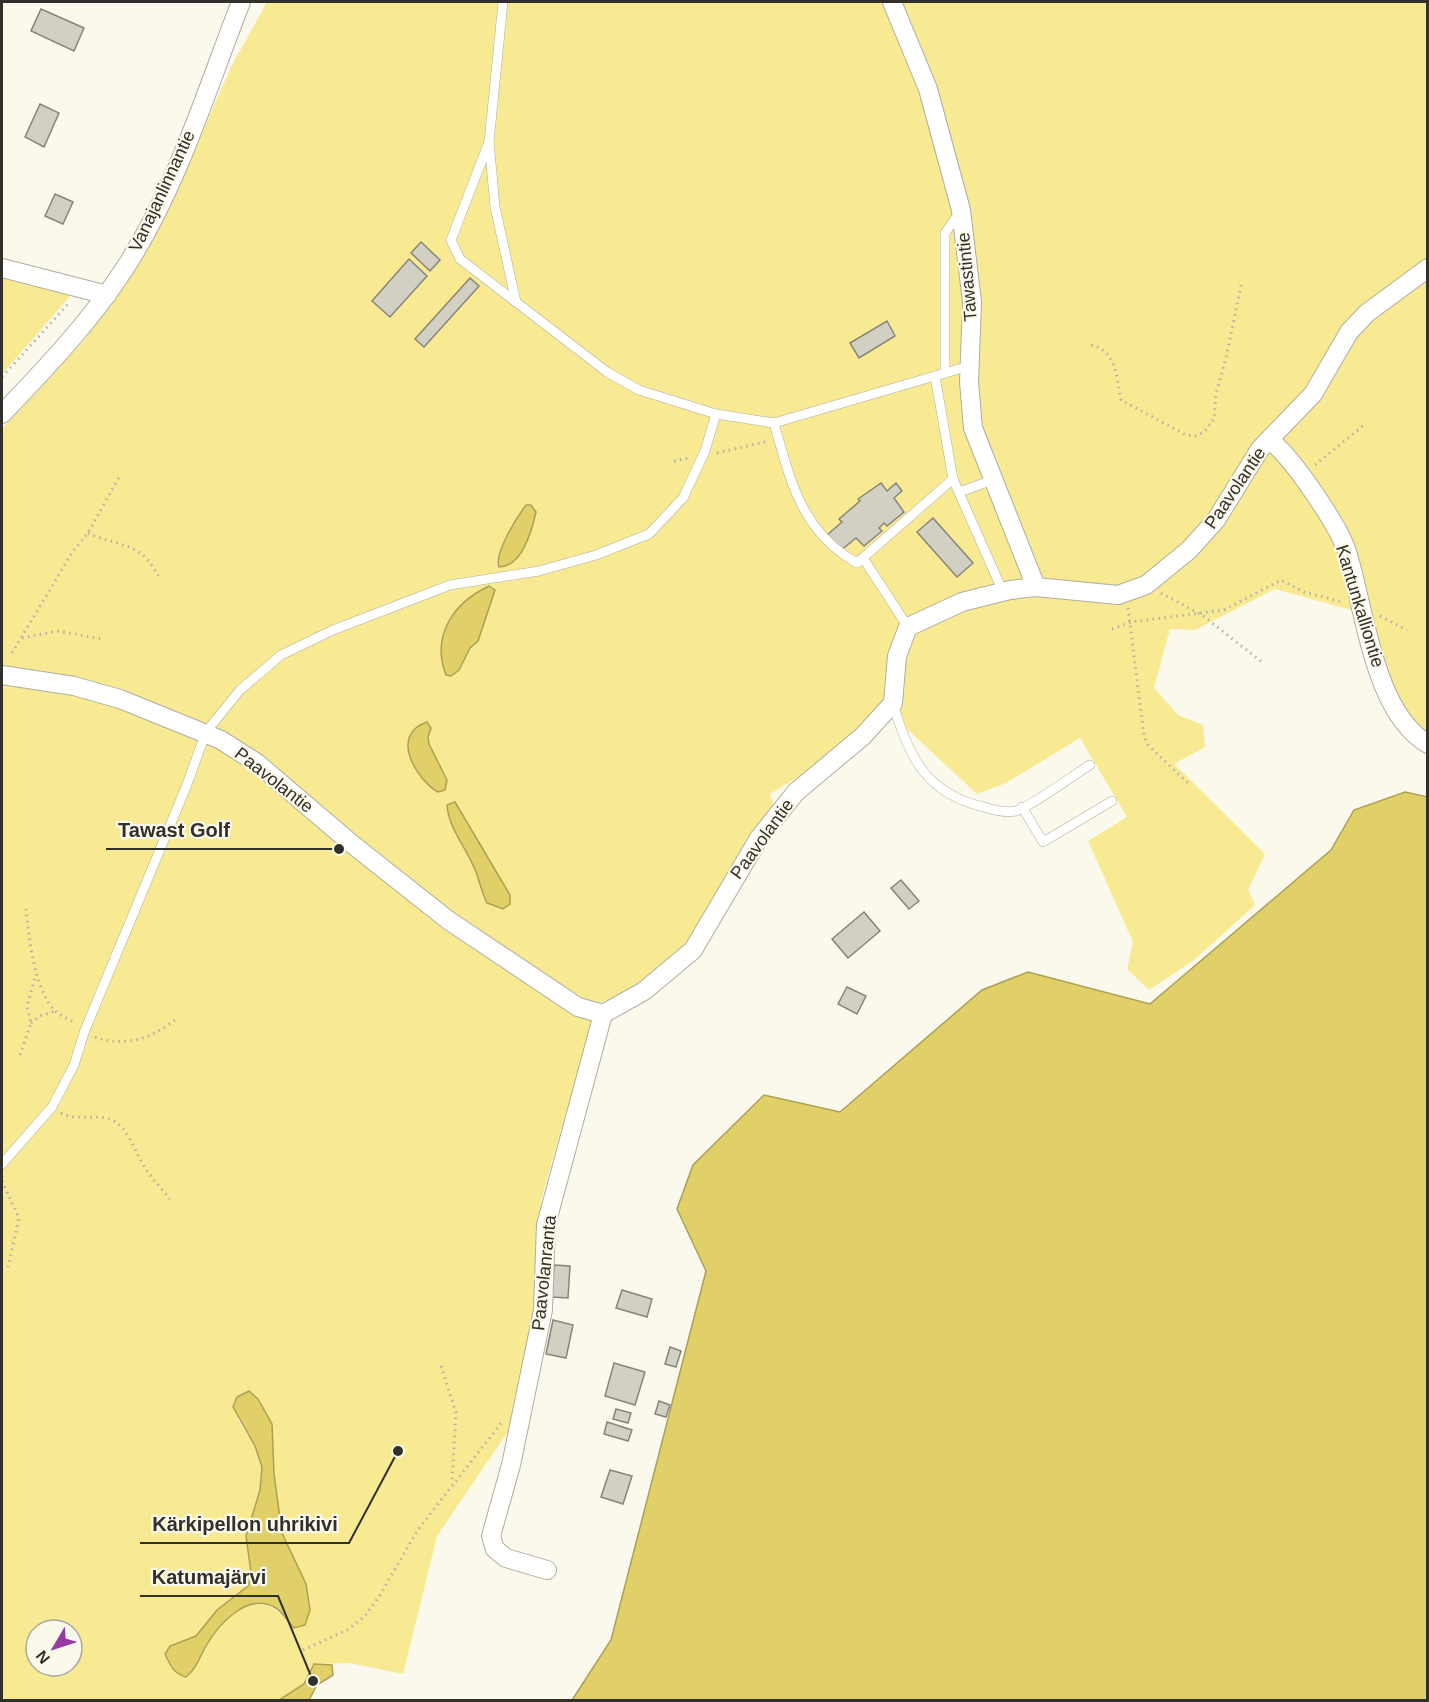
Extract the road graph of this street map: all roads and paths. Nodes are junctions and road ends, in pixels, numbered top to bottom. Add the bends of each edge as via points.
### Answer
1 (241, 2) edge
2 (503, 2) edge
3 (892, 2) edge
4 (489, 142) junction
5 (961, 210) junction
6 (2, 268) edge
7 (1428, 268) edge
8 (1242, 281) dead end
9 (81, 288) junction
10 (107, 295) junction
11 (516, 303) junction
12 (1091, 345) dead end
13 (969, 366) junction
14 (945, 373) junction
15 (935, 376) junction
16 (2, 377) edge
17 (2, 414) edge
18 (716, 414) junction
19 (774, 423) junction
20 (1364, 425) dead end
21 (777, 436) junction
22 (1269, 440) junction
23 (702, 456) junction
24 (674, 461) dead end
25 (1302, 476) junction
26 (119, 477) dead end
27 (953, 479) junction
28 (993, 480) junction
29 (959, 492) junction
30 (88, 533) junction
31 (863, 558) junction
32 (159, 577) dead end
33 (1146, 585) junction
34 (1036, 587) junction
35 (1003, 592) junction
36 (1118, 595) junction
37 (1360, 606) junction
38 (1202, 615) junction
39 (1131, 622) junction
40 (908, 627) junction
41 (1112, 629) dead end
42 (1407, 630) dead end
43 (21, 638) junction
44 (103, 639) dead end
45 (12, 653) dead end
46 (1263, 663) dead end
47 (2, 675) edge
48 (893, 703) junction
49 (206, 732) junction
50 (1428, 744) edge
51 (1090, 765) dead end
52 (1190, 785) dead end
53 (1112, 801) dead end
54 (1022, 807) junction
55 (26, 909) dead end
56 (36, 973) junction
57 (56, 1011) junction
58 (603, 1014) junction
59 (176, 1019) dead end
60 (31, 1023) junction
61 (85, 1030) junction
62 (20, 1054) dead end
63 (52, 1107) junction
64 (2, 1164) edge
65 (2, 1181) edge
66 (170, 1199) dead end
67 (8, 1267) dead end
68 (441, 1366) dead end
69 (504, 1419) dead end
70 (452, 1483) junction
71 (547, 1570) dead end
72 (303, 1650) dead end

1 - 10 street, Vanajanlinnantie via 147,232
2 - 4 lane
3 - 5 street, Tawastintie via 928,89
4 - 11 lane via 495,207
4 - 11 lane via 451,240 460,259
5 - 13 street, Tawastintie via 972,302
5 - 14 lane via 945,233
6 - 9 street
7 - 22 street, Paavolantie via 1367,313 1349,332 1313,394
8 - 12 path via 1216,394 1214,419 1210,427 1196,436 1186,435 1121,400 1112,359 1103,348
9 - 10 street
9 - 16 path
10 - 17 street, Vanajanlinnantie via 61,352
11 - 18 lane via 607,372 639,390
13 - 14 lane
13 - 28 street, Tawastintie via 973,428
14 - 15 lane
15 - 19 lane
15 - 27 lane
18 - 19 lane
18 - 23 lane
19 - 21 lane
20 - 25 path
21 - 23 path via 767,442
21 - 31 lane via 796,497 808,518 840,554 857,563
22 - 25 street, Kantunkalliontie via 1282,449
22 - 33 street, Paavolantie via 1216,520 1189,550
23 - 24 path
23 - 49 lane via 683,498 649,534 596,555 539,571 450,585 333,630 281,655 240,690
25 - 37 street, Kantunkalliontie via 1347,550
26 - 30 path
27 - 29 lane
27 - 31 lane
28 - 29 lane
28 - 34 street, Tawastintie
29 - 35 lane
30 - 32 path via 127,546 145,557
30 - 43 path
31 - 40 lane
33 - 36 street, Paavolantie
33 - 38 path
34 - 35 street, Paavolantie
34 - 36 street, Paavolantie
35 - 40 street, Paavolantie via 962,602
36 - 39 path via 1128,608
37 - 38 path via 1304,592 1281,580 1224,610
37 - 42 path
37 - 50 street, Kantunkalliontie via 1396,713
38 - 39 path
38 - 46 path
39 - 41 path
39 - 52 path via 1144,736 1148,745
40 - 48 street via 897,656
43 - 44 path via 57,631
43 - 45 path
47 - 49 street, Paavolantie via 74,686
48 - 54 lane via 902,734 930,782 963,802 998,811
48 - 58 street, Paavolantie via 856,742 796,792 725,891 693,950 644,991
49 - 58 street, Paavolantie via 257,763 448,920 578,1007
49 - 61 lane
51 - 54 lane
53 - 54 lane via 1043,842
55 - 56 path
56 - 57 path
56 - 60 path via 27,1006
57 - 60 path
57 - 61 path
58 - 71 street, Paavolanranta via 546,1225 543,1310 511,1465 491,1536 495,1549 507,1558
59 - 61 path via 154,1036 133,1040 107,1042
60 - 62 path
61 - 63 lane via 74,1065
63 - 64 lane
63 - 66 path via 74,1118 92,1116 114,1121
65 - 67 path via 19,1218
68 - 70 path via 456,1413
69 - 70 path
70 - 72 path via 364,1617 347,1630

